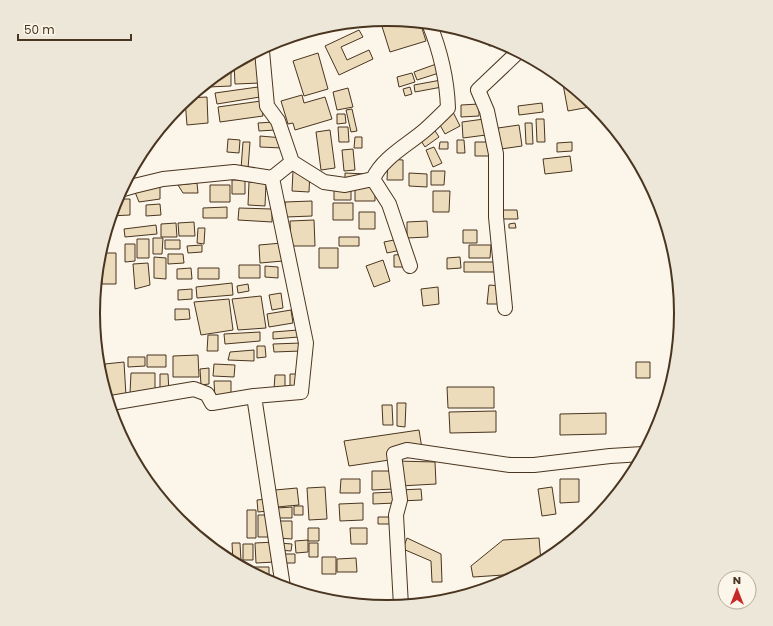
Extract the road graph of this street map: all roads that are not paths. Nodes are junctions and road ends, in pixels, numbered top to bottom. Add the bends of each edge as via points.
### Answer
1 (432, 30) edge
2 (262, 55) edge
3 (514, 56) edge
4 (292, 162) junction
5 (272, 178) junction
6 (373, 179) junction
7 (128, 188) edge
8 (410, 266) dead end
9 (505, 308) dead end
10 (254, 396) junction
11 (114, 402) edge
12 (636, 454) edge
13 (282, 580) edge
14 (401, 599) edge

1 - 6 street via 444,71 448,108 382,164
2 - 4 street via 267,106 278,121
3 - 9 street via 478,90 487,111 496,154 496,217
4 - 5 street
4 - 6 street via 324,182 345,185
5 - 7 street via 234,172 164,179
5 - 10 street via 306,343 301,392
6 - 8 street via 389,204
10 - 11 street via 212,403 207,394 194,389
10 - 13 street
12 - 14 street via 534,465 510,465 407,450 394,454 400,500 396,515

